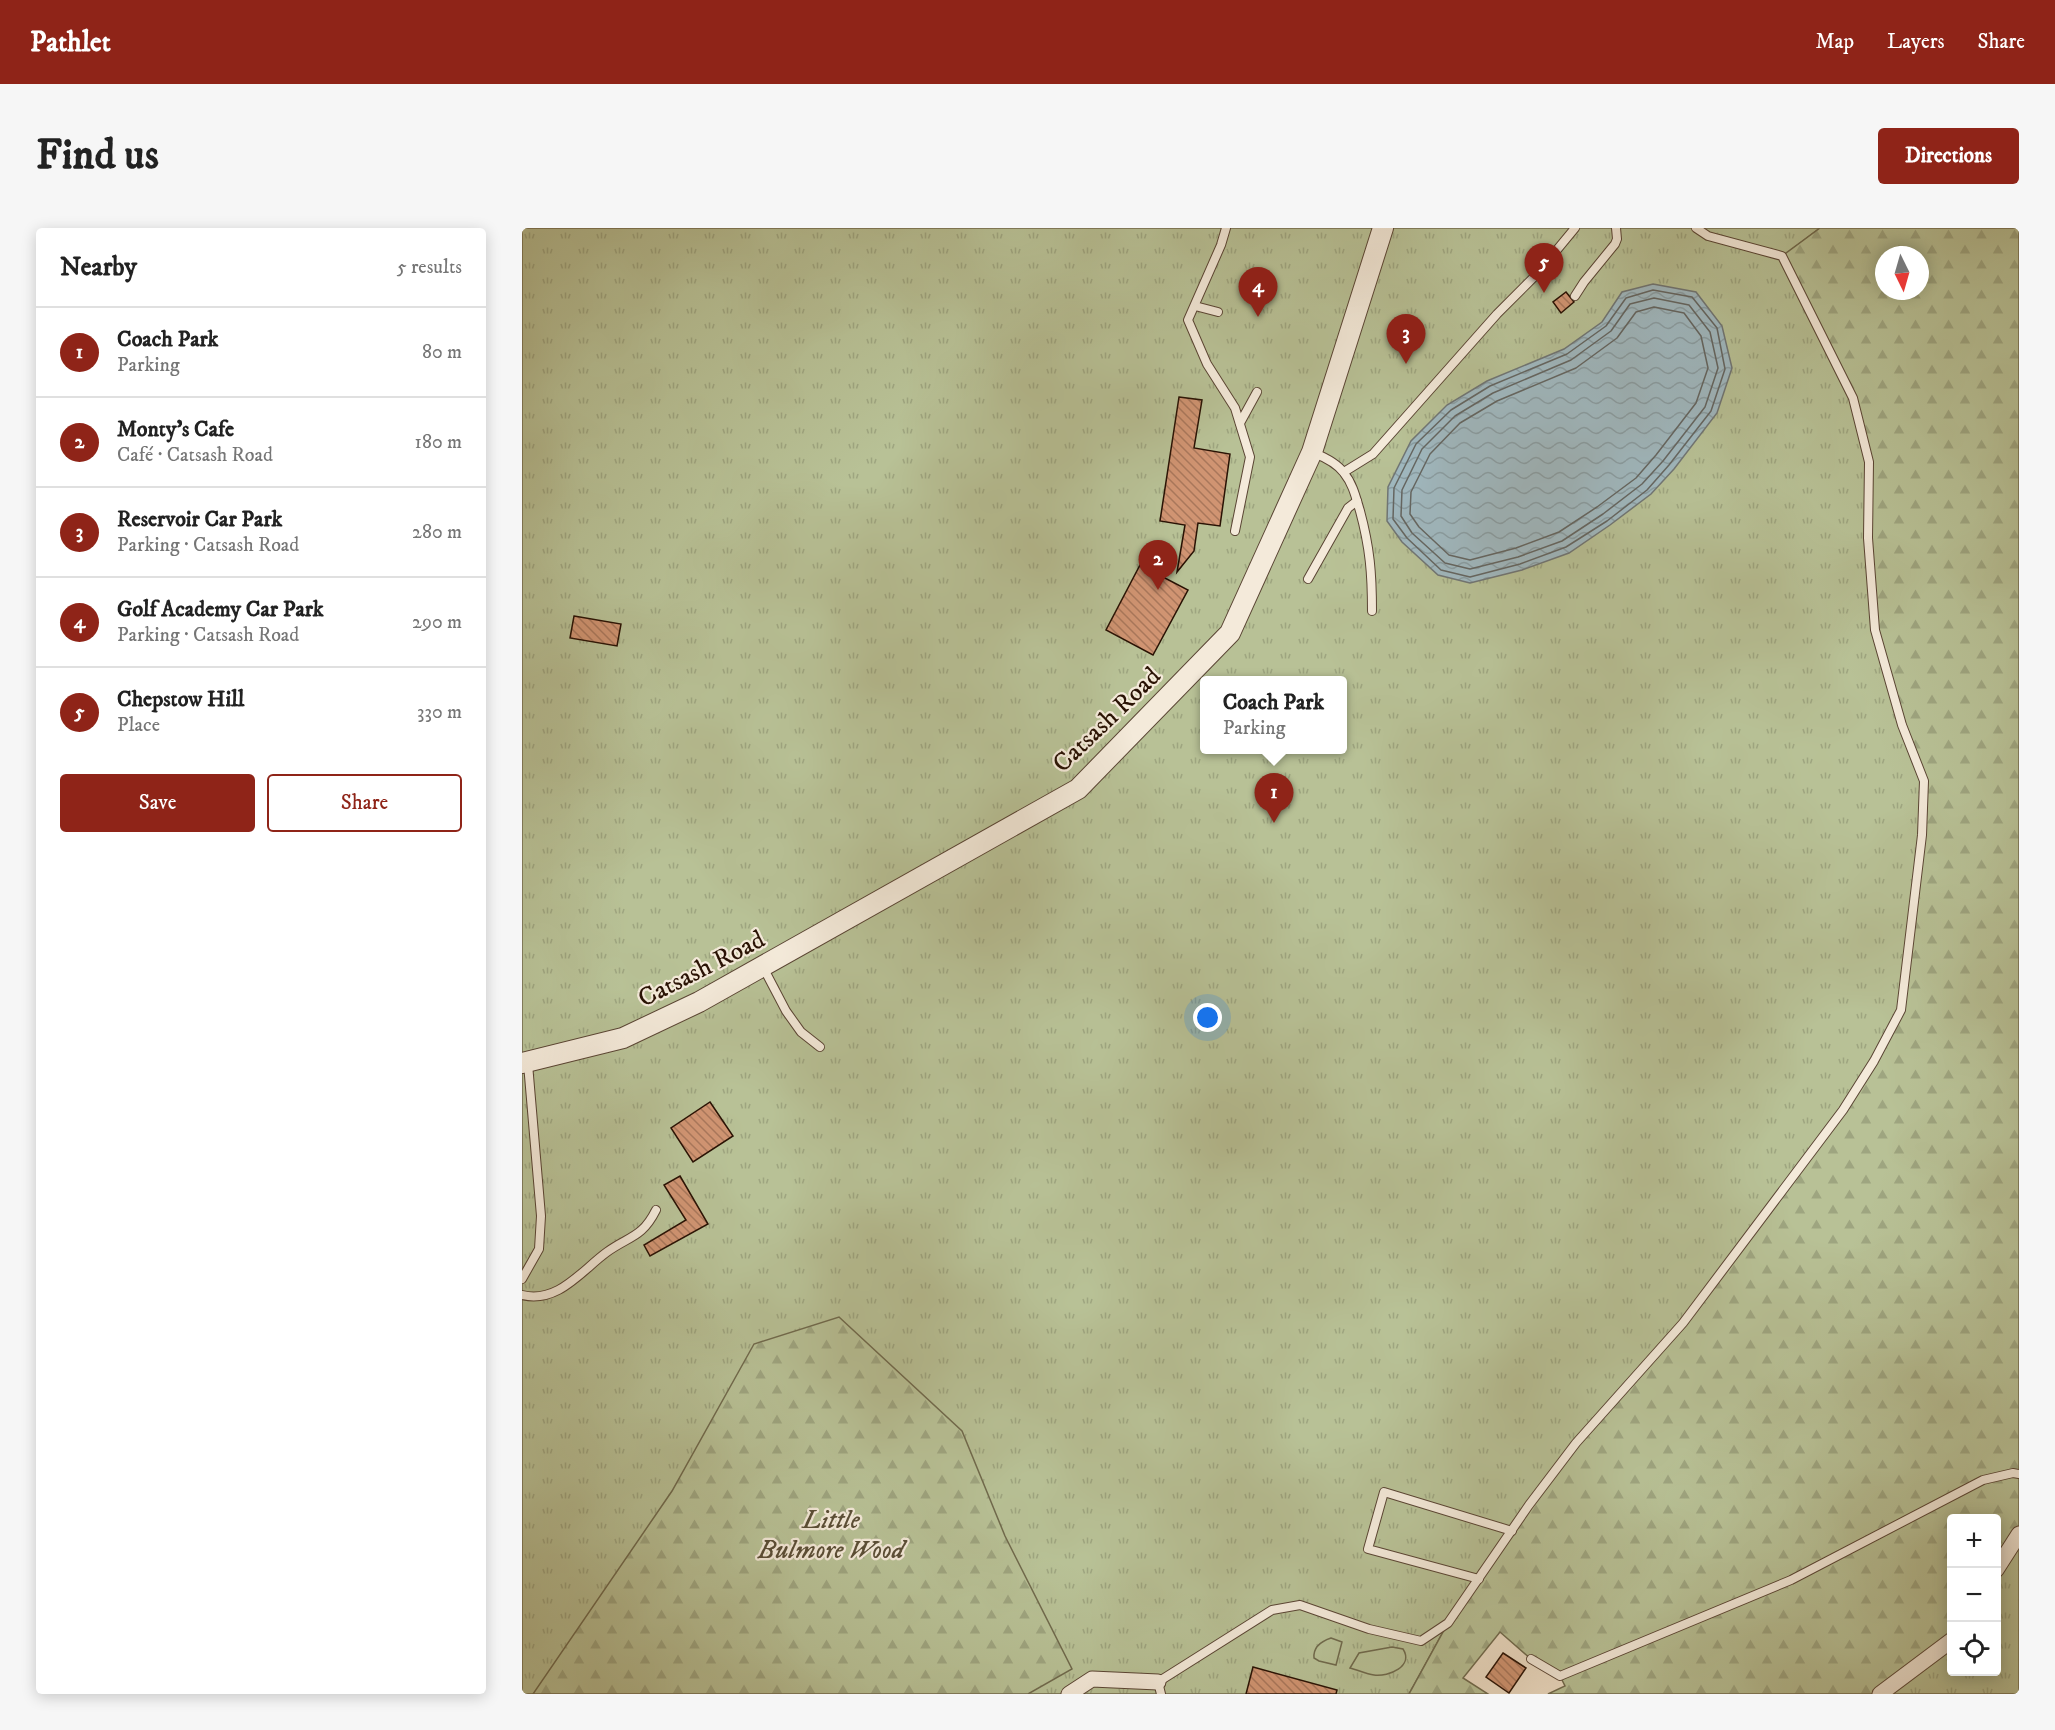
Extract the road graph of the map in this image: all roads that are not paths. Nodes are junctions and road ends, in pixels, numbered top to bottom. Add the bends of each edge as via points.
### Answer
1 (1226, 228) edge
2 (1383, 228) edge
3 (1575, 228) edge
4 (1616, 228) edge
5 (1696, 228) edge
6 (1575, 297) dead end
7 (1195, 306) junction
8 (1218, 312) dead end
9 (1257, 392) dead end
10 (1240, 423) junction
11 (1312, 452) junction
12 (1344, 472) junction
13 (1357, 501) junction
14 (1234, 531) dead end
15 (1308, 579) dead end
16 (1372, 611) dead end
17 (763, 967) junction
18 (820, 1047) dead end
19 (525, 1062) edge
20 (656, 1210) dead end
21 (522, 1279) edge
22 (522, 1295) edge
23 (2019, 1474) edge
24 (1512, 1531) junction
25 (2019, 1534) edge
26 (1997, 1568) edge
27 (1479, 1579) junction
28 (1947, 1644) edge
29 (1531, 1659) dead end
30 (1160, 1688) edge
31 (1069, 1694) edge
32 (1880, 1694) edge

1 - 7 lane
2 - 11 street, Catsash Road
3 - 12 lane via 1373,454
4 - 6 lane via 1615,244
5 - 24 lane via 1708,236 1782,256 1853,398 1869,462 1868,537 1875,630 1902,725 1924,781 1922,835 1900,1010 1843,1110 1683,1323 1576,1443
7 - 8 lane
7 - 10 lane via 1188,320
9 - 10 lane
10 - 14 lane via 1250,457
11 - 12 lane
11 - 17 street, Catsash Road via 1230,633 1078,789
12 - 13 lane
13 - 15 lane via 1348,508
13 - 16 lane via 1372,567
17 - 18 lane via 786,1011 801,1032
17 - 19 street, Catsash Road via 623,1038
19 - 21 lane via 541,1216 538,1248
20 - 22 lane via 649,1225 608,1251 568,1285 548,1293
23 - 29 lane via 1983,1480 1791,1580 1560,1676
24 - 27 lane
24 - 27 lane via 1384,1492 1368,1549
25 - 26 street
27 - 30 lane via 1448,1623 1421,1641 1370,1629 1300,1605 1272,1610
28 - 32 street
30 - 31 street via 1092,1679

